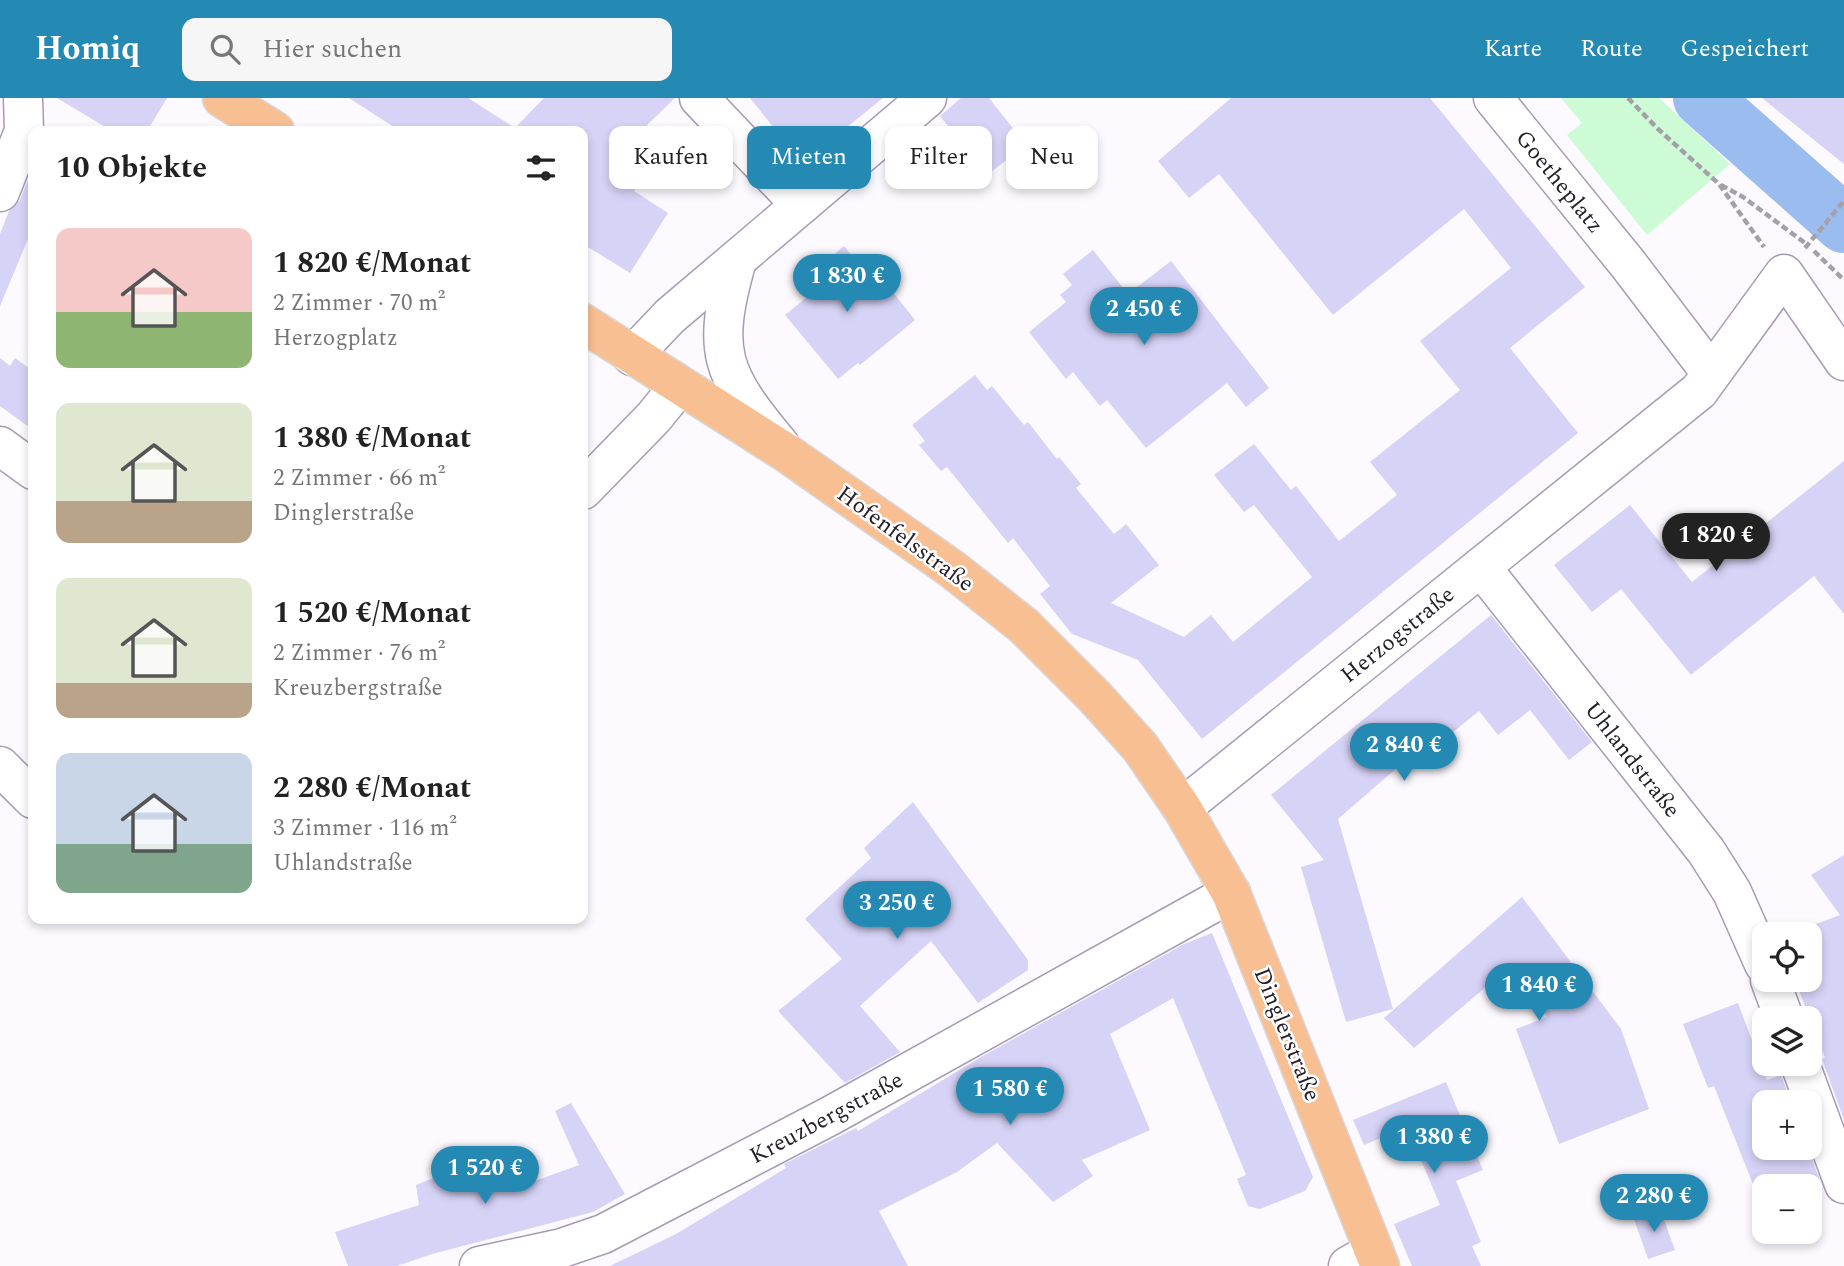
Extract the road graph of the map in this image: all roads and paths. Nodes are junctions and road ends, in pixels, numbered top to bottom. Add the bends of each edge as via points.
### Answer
1 (23, 98) edge
2 (222, 98) edge
3 (699, 98) edge
4 (927, 98) edge
5 (1493, 98) edge
6 (1628, 98) edge
7 (267, 126) edge
8 (1719, 184) junction
9 (0, 191) edge
10 (1844, 201) edge
11 (801, 205) junction
12 (1808, 245) junction
13 (737, 260) junction
14 (1784, 274) junction
15 (1844, 280) edge
16 (588, 326) edge
17 (632, 356) junction
18 (1844, 360) edge
19 (1711, 373) junction
20 (679, 386) junction
21 (0, 446) edge
22 (785, 452) junction
23 (0, 467) edge
24 (28, 468) edge
25 (28, 471) edge
26 (588, 485) edge
27 (1481, 567) junction
28 (0, 766) edge
29 (28, 794) edge
30 (1182, 808) junction
31 (1231, 893) junction
32 (1752, 937) edge
33 (1804, 1076) edge
34 (1844, 1184) edge
35 (1367, 1261) edge
36 (479, 1266) edge

1 - 9 street via 24,131
2 - 7 main road
3 - 11 street
4 - 11 street
5 - 19 street, Goetheplatz
6 - 8 path
8 - 12 path
8 - 14 path
10 - 12 path
11 - 13 street
12 - 15 path
13 - 17 street via 670,316
13 - 22 street via 722,320 725,359 751,410
14 - 18 street
14 - 19 street, Herzogstraße
16 - 17 main road, Hofenfelsstraße
17 - 20 main road, Hofenfelsstraße
19 - 27 street, Herzogstraße via 1699,391
20 - 22 main road, Hofenfelsstraße
20 - 26 street
21 - 24 street
22 - 30 main road, Hofenfelsstraße via 952,569 1024,626 1140,747
23 - 25 street
27 - 30 street, Herzogstraße
27 - 32 street, Uhlandstraße via 1706,851 1732,892
28 - 29 street
30 - 31 main road, Dinglerstraße
31 - 35 main road, Dinglerstraße
31 - 36 street, Kreuzbergstraße via 831,1116 603,1234
33 - 34 street

